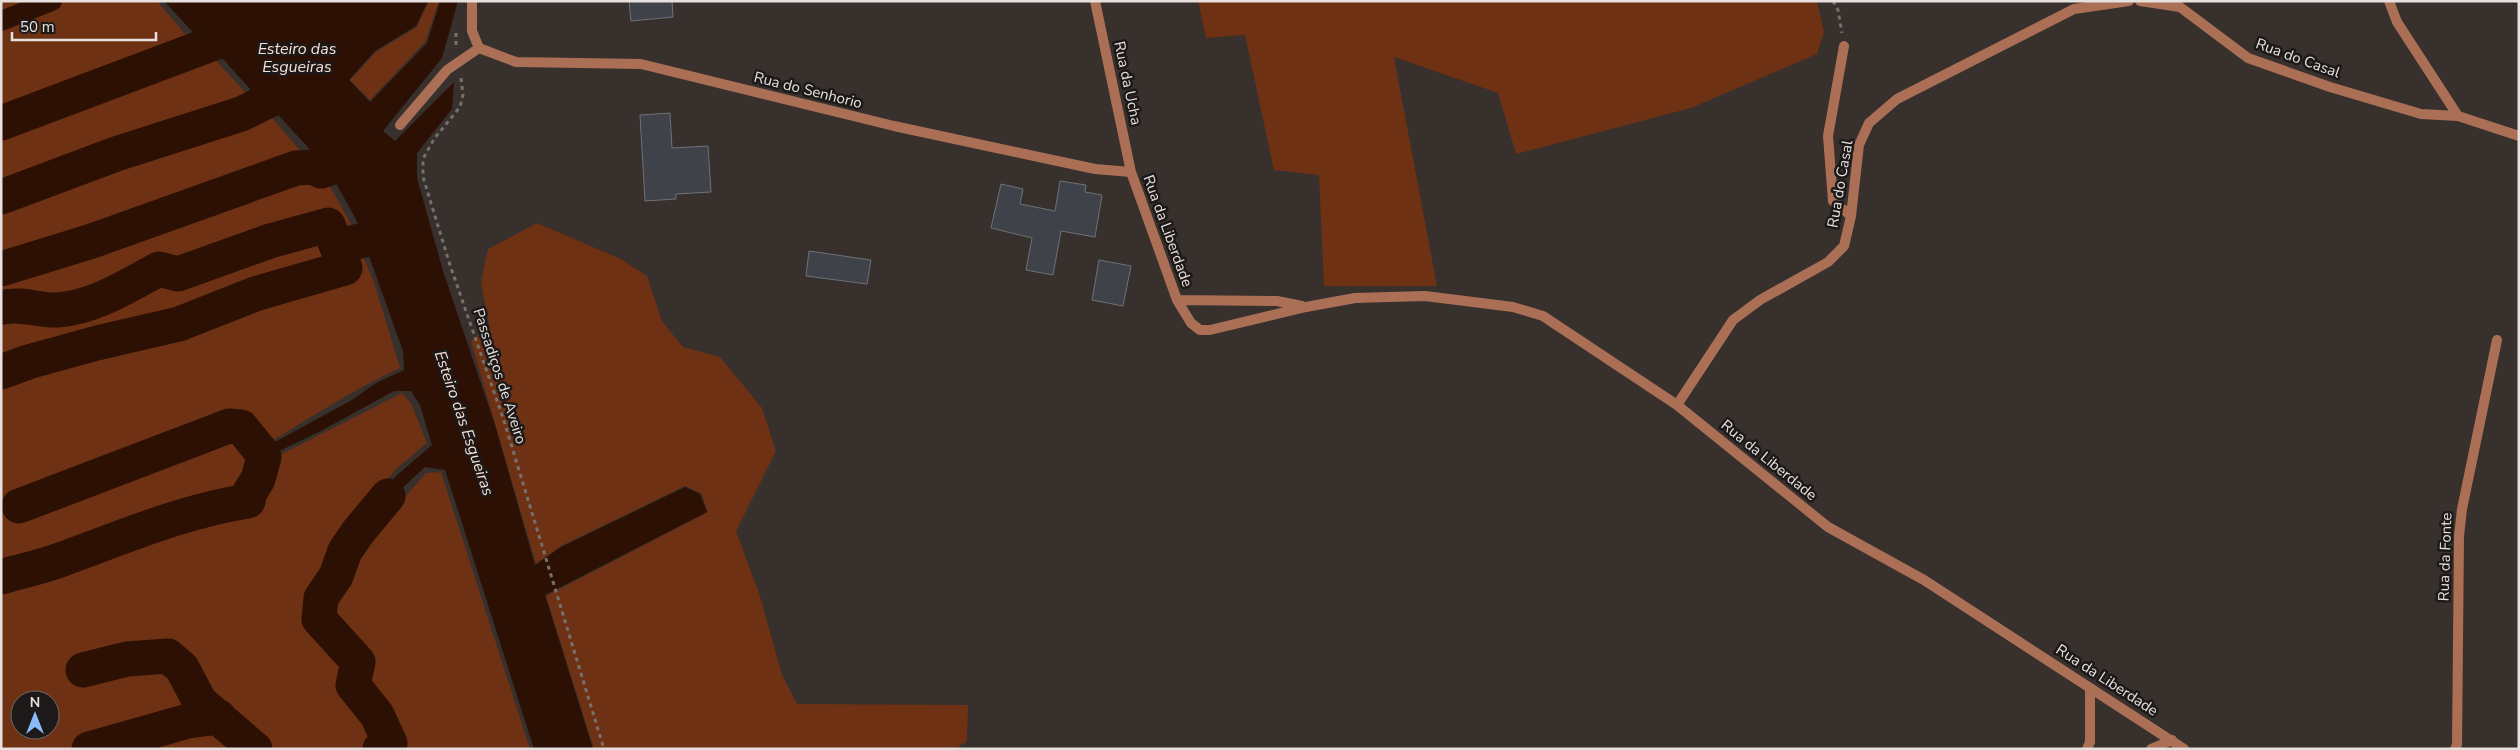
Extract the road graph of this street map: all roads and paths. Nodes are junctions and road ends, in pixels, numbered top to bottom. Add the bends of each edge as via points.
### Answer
1 (472, 1) edge
2 (1095, 1) edge
3 (1833, 1) edge
4 (2129, 1) edge
5 (2140, 1) edge
6 (2389, 1) edge
7 (457, 24) dead end
8 (1844, 46) joint
9 (479, 48) junction
10 (458, 62) junction
11 (2458, 116) junction
12 (400, 125) dead end
13 (2519, 136) edge
14 (1131, 172) junction
15 (1850, 216) junction
16 (1177, 300) junction
17 (1306, 307) junction
18 (2497, 340) dead end
19 (1677, 405) junction
20 (2090, 688) junction
21 (2172, 740) junction
22 (604, 749) edge
23 (2087, 749) edge
24 (2151, 749) edge
25 (2184, 749) edge
26 (2455, 749) edge

1 - 9 street via 472,32
2 - 14 street, Rua da Ucha
3 - 8 path via 1838,10
4 - 15 street, Rua do Casal via 2074,10 1897,99 1868,123 1859,145
5 - 11 street, Rua do Casal via 2180,7 2248,58 2421,114
6 - 11 street via 2397,22
7 - 10 path, Passadiços de Aveiro
8 - 15 street via 1828,136 1833,201
9 - 10 street
9 - 14 street, Rua do Senhorio via 516,62 641,64 904,128 1095,169
10 - 12 street via 447,70
10 - 22 path, Passadiços de Aveiro via 463,95 460,107 423,159 423,177 504,421
11 - 13 street, Rua do Casal
14 - 16 street, Rua da Liberdade
15 - 19 street, Rua do Casal via 1844,246 1828,262 1760,300 1732,320
16 - 17 street, Rua da Liberdade via 1277,301
16 - 17 street, Rua da Liberdade via 1191,323 1200,330
17 - 19 street, Rua da Liberdade via 1355,298 1425,296 1513,306 1543,316
18 - 26 street, Rua da Fonte via 2459,536
19 - 20 street, Rua da Liberdade via 1828,527 1924,580
20 - 21 street, Rua da Liberdade
20 - 23 street via 2090,742
21 - 24 street
21 - 25 street, Rua da Liberdade

